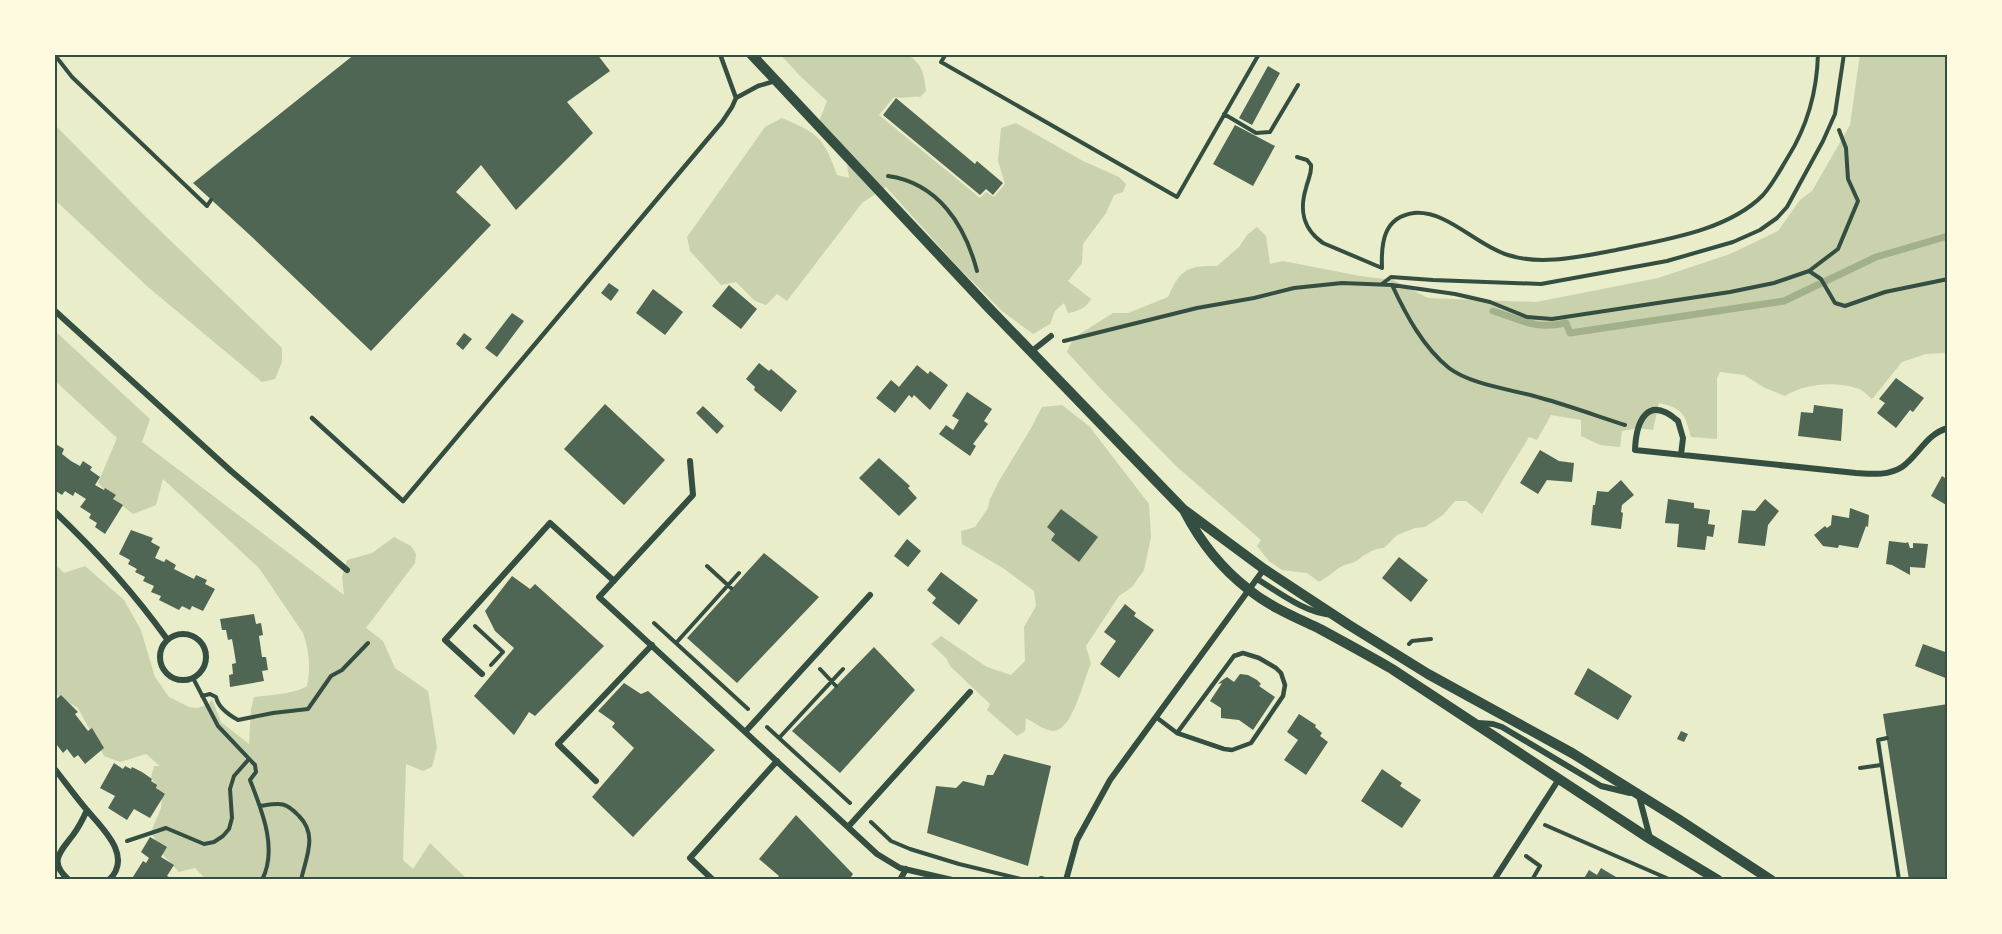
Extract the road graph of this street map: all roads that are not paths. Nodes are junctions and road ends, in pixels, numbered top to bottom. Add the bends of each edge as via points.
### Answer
1 (720, 54) edge
2 (751, 54) edge
3 (775, 81) junction
4 (736, 98) junction
5 (54, 310) edge
6 (1051, 336) dead end
7 (1032, 351) junction
8 (312, 418) dead end
9 (1948, 428) edge
10 (1681, 455) junction
11 (690, 461) dead end
12 (1183, 509) junction
13 (54, 511) edge
14 (1264, 569) junction
15 (347, 570) dead end
16 (1257, 579) junction
17 (614, 581) junction
18 (1249, 591) junction
19 (870, 595) dead end
20 (1335, 615) junction
21 (167, 639) junction
22 (652, 645) junction
23 (482, 674) road end
24 (970, 692) dead end
25 (1156, 717) junction
26 (1474, 723) junction
27 (745, 732) junction
28 (1178, 733) junction
29 (777, 761) junction
30 (54, 768) edge
31 (1559, 779) junction
32 (597, 781) dead end
33 (1639, 794) junction
34 (87, 810) junction
35 (848, 827) junction
36 (1650, 839) junction
37 (906, 869) junction
38 (69, 880) edge
39 (109, 880) edge
40 (713, 880) edge
41 (900, 880) edge
42 (952, 880) edge
43 (1066, 880) edge
44 (1494, 880) edge
45 (1718, 880) edge
46 (1770, 880) edge

1 - 4 lane
2 - 3 street
3 - 4 lane
3 - 7 street
4 - 8 lane via 722,122 403,501
5 - 15 street
6 - 7 street
7 - 12 street
9 - 10 street via 1932,435 1903,466 1879,473
10 - 10 street via 1635,450 1637,428 1644,415 1663,412 1678,422 1683,438
11 - 17 street via 693,495
12 - 14 street
12 - 18 street via 1212,553
13 - 21 street via 106,564
14 - 16 street
14 - 20 street
16 - 18 street
16 - 20 street via 1306,608
17 - 22 street via 599,597
17 - 23 street via 550,523 445,640
18 - 25 street
18 - 26 street via 1356,647
19 - 27 street
20 - 33 street via 1428,674
21 - 21 street via 160,651 166,672 178,680 193,678 204,667 204,644 183,633
22 - 27 street
22 - 32 street via 558,744
24 - 35 street
25 - 28 lane
25 - 43 street via 1085,822
26 - 31 street
26 - 33 street via 1502,727 1601,786
27 - 29 street
28 - 28 lane via 1224,749 1251,743 1283,696 1281,673 1258,658 1243,653 1234,656
29 - 35 street
29 - 40 street via 690,858
30 - 34 street
31 - 36 street
31 - 44 street
33 - 36 street
33 - 46 street
34 - 38 street via 57,858 57,865
34 - 39 street via 115,844 117,867
35 - 37 street via 887,862
36 - 45 street
37 - 41 street
37 - 42 street

